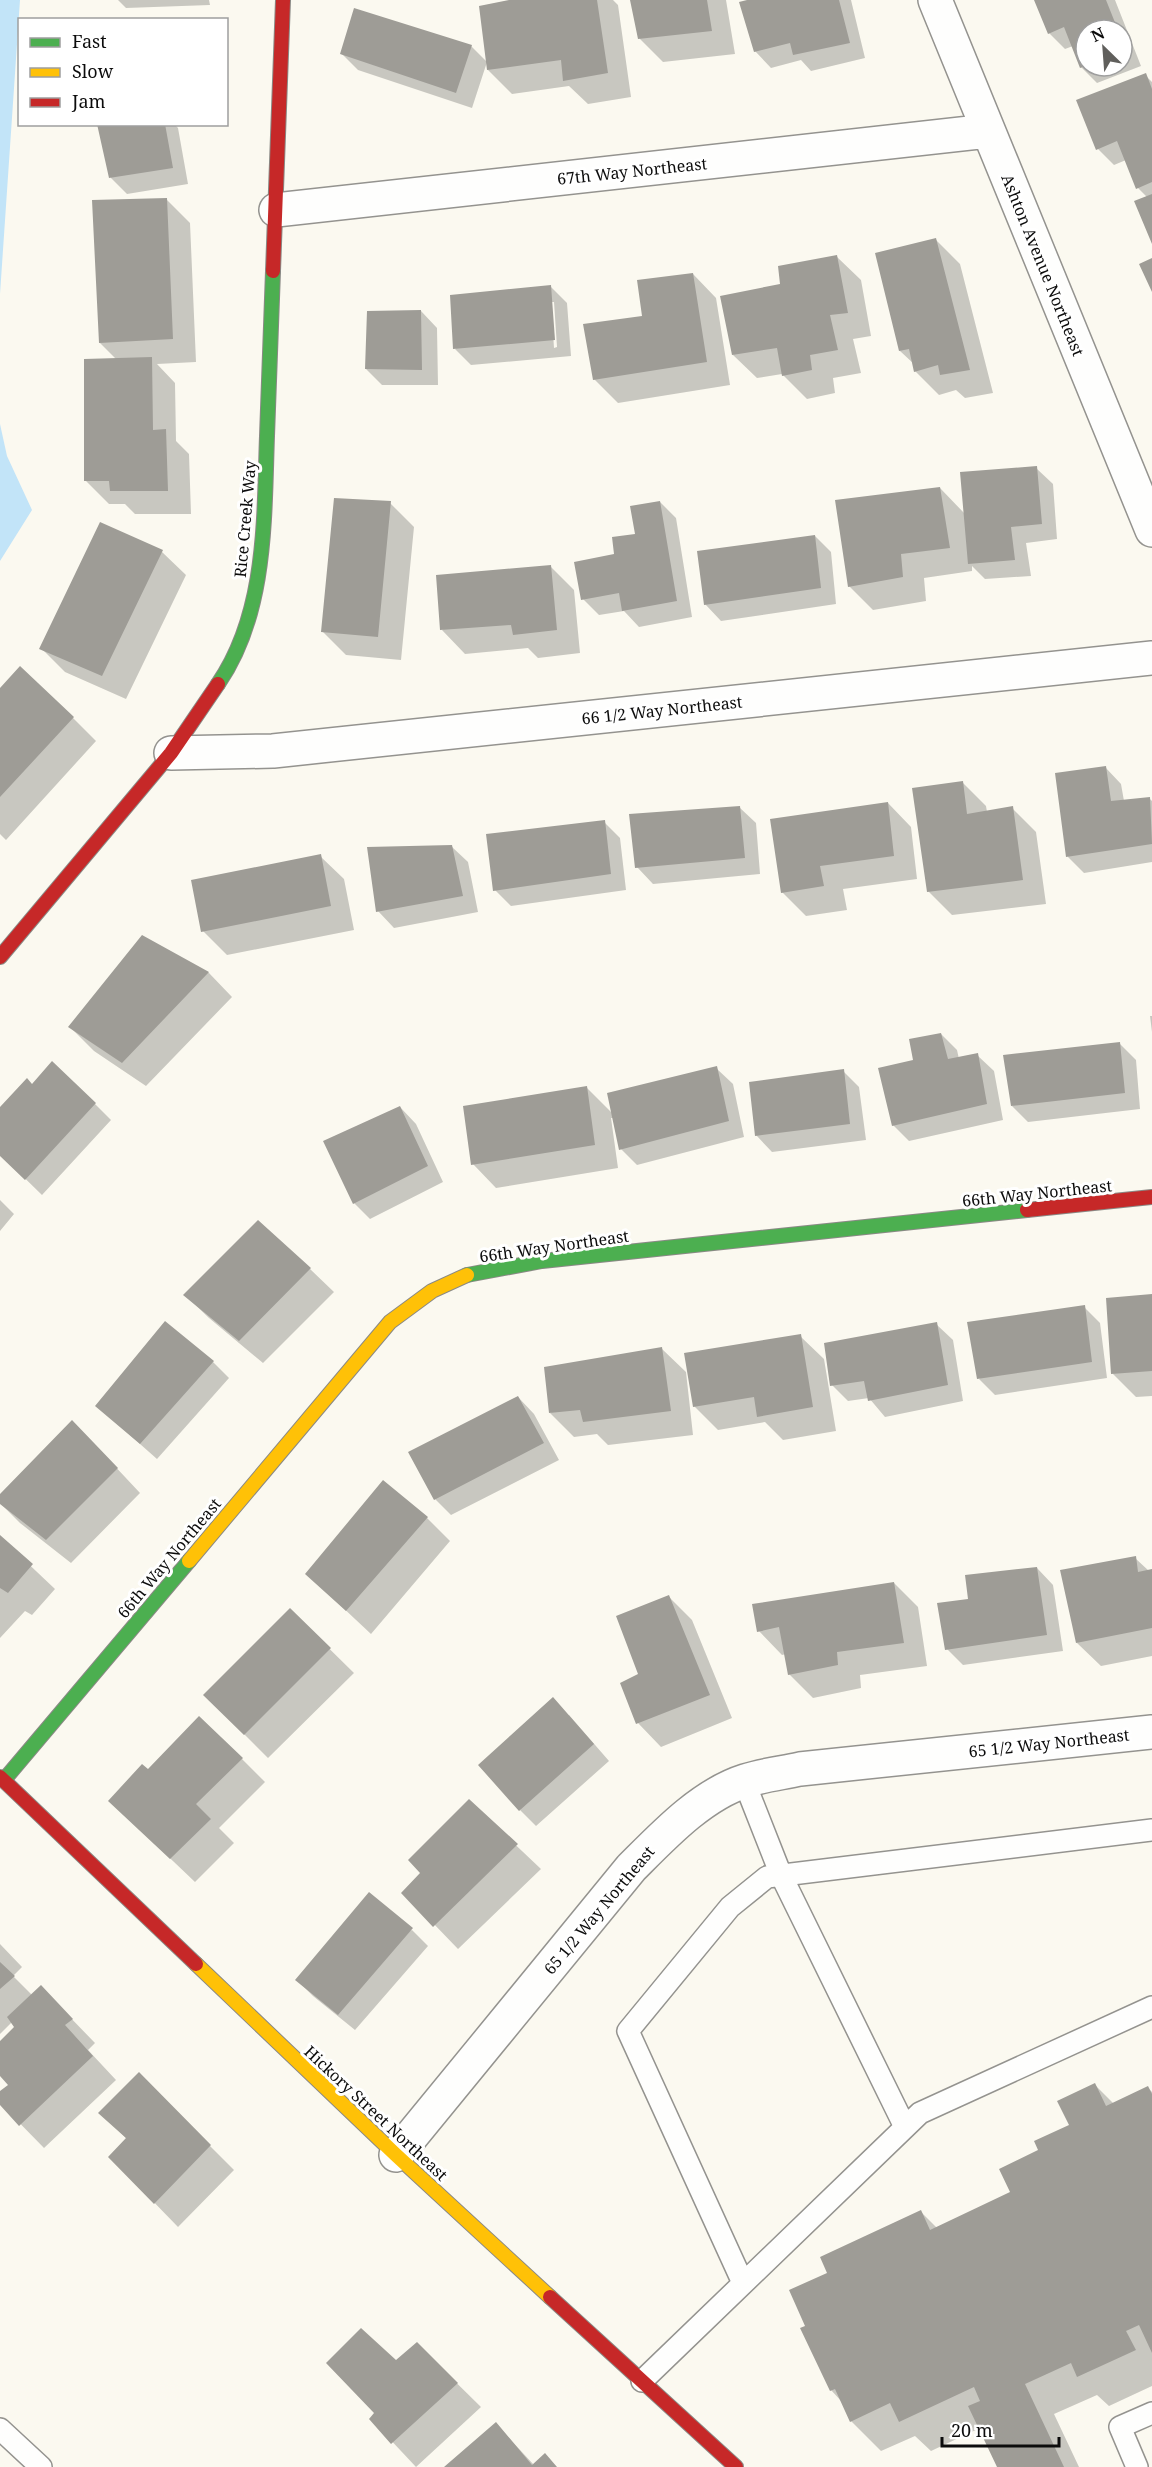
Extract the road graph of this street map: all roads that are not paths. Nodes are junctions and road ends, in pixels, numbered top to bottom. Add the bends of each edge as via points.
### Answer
1 (283, 0) edge
2 (935, 0) edge
3 (987, 131) junction
4 (276, 210) junction
5 (1152, 530) edge
6 (1152, 658) edge
7 (171, 753) junction
8 (0, 957) edge
9 (1152, 1197) edge
10 (1152, 1732) edge
11 (2, 1778) edge
12 (744, 1781) junction
13 (1152, 1830) edge
14 (781, 1875) junction
15 (1152, 2007) edge
16 (905, 2127) junction
17 (396, 2155) junction
18 (743, 2283) junction
19 (642, 2381) junction
20 (1152, 2413) edge
21 (0, 2429) edge
22 (41, 2467) edge
23 (736, 2467) edge
24 (1137, 2467) edge

1 - 4 street, Rice Creek Way
2 - 3 street, Ashton Avenue Northeast
3 - 4 street, 67th Way Northeast
3 - 5 street, Ashton Avenue Northeast
4 - 7 street, Rice Creek Way via 261,564 247,623 226,674
6 - 7 street, 66 1/2 Way Northeast via 273,751
7 - 8 street, Rice Creek Way
9 - 11 street, 66th Way Northeast via 542,1261 458,1278 421,1298 390,1322
10 - 12 street, 65 1/2 Way Northeast via 800,1769
11 - 17 street, Hickory Street Northeast
12 - 14 lane
12 - 17 street, 65 1/2 Way Northeast via 699,1805 631,1868
13 - 14 lane
14 - 16 lane
14 - 18 lane via 767,1877 730,1907 628,2031
15 - 16 lane via 920,2113
16 - 18 lane
17 - 19 street, Hickory Street Northeast
18 - 19 lane
19 - 23 street, Hickory Street Northeast
20 - 24 lane via 1120,2427
21 - 22 lane

